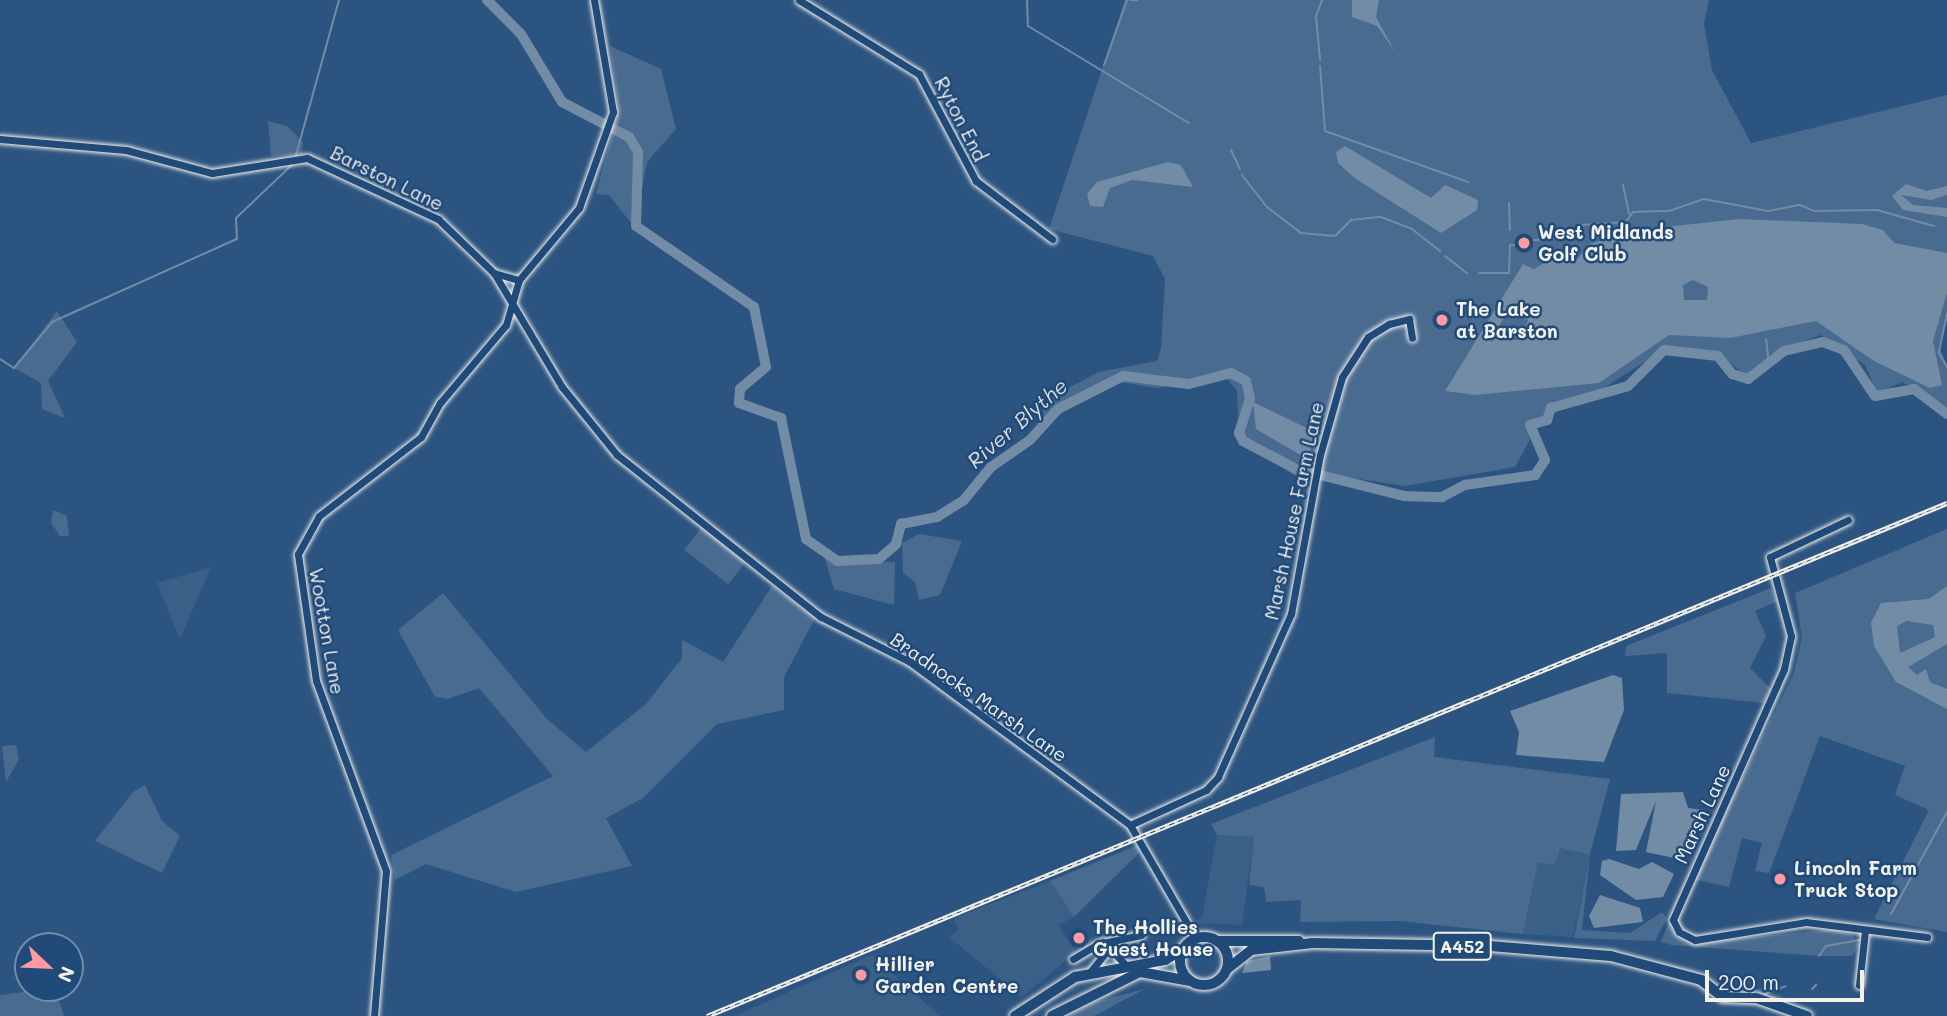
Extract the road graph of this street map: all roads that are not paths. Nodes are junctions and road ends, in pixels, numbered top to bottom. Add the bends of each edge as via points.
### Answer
1 (594, 0) edge
2 (799, 0) edge
3 (0, 139) edge
4 (1052, 239) dead end
5 (494, 273) junction
6 (519, 280) junction
7 (511, 302) junction
8 (523, 317) junction
9 (506, 325) junction
10 (1412, 338) dead end
11 (1848, 520) dead end
12 (1130, 825) junction
13 (1865, 931) junction
14 (1141, 935) dead end
15 (1927, 937) dead end
16 (1196, 939) junction
17 (1217, 941) junction
18 (1103, 942) junction
19 (1313, 943) junction
20 (1184, 949) junction
21 (1107, 951) junction
22 (1073, 959) dead end
23 (1124, 963) junction
24 (1227, 969) junction
25 (1090, 972) junction
26 (1190, 981) junction
27 (1858, 985) dead end
28 (374, 1016) edge
29 (1016, 1016) edge
30 (1052, 1016) edge
31 (1807, 1016) edge

1 - 6 street via 613,112 579,208
2 - 4 street, Ryton End via 919,74 976,181
3 - 5 street, Barston Lane via 65,150 119,149 212,173 299,157 427,212
5 - 6 street, Barston Lane
5 - 7 street, Barston Lane
6 - 7 street
7 - 8 street, Bradnocks Marsh Lane
7 - 9 street, Wootton Lane
8 - 9 street, Wootton Lane
8 - 12 street, Bradnocks Marsh Lane via 562,387 617,455 821,617 910,662
9 - 28 street, Wootton Lane via 440,403 421,438 319,516 298,554 316,681 386,871
10 - 12 street, Marsh House Farm Lane via 1413,324 1403,318 1362,344 1342,377 1320,455 1284,634 1218,777 1206,790
11 - 13 street, Marsh Lane via 1770,557 1791,636 1784,668 1673,920 1679,932 1695,940 1806,922
12 - 16 street, Bradnocks Marsh Lane
13 - 15 street
13 - 27 street
14 - 18 street
16 - 17 highway, A452
16 - 20 highway
17 - 19 highway, A452 via 1274,936
17 - 24 highway via 1227,953
18 - 21 street
18 - 22 street
19 - 24 highway, A452 via 1251,950
19 - 31 highway, A452 via 1611,956 1711,986 1720,996 1737,995
20 - 23 highway via 1165,960
20 - 26 highway via 1181,966
21 - 23 street
21 - 25 street
23 - 25 highway
24 - 26 highway, A452 via 1214,983
25 - 29 highway
26 - 30 highway, A452 via 1140,972

